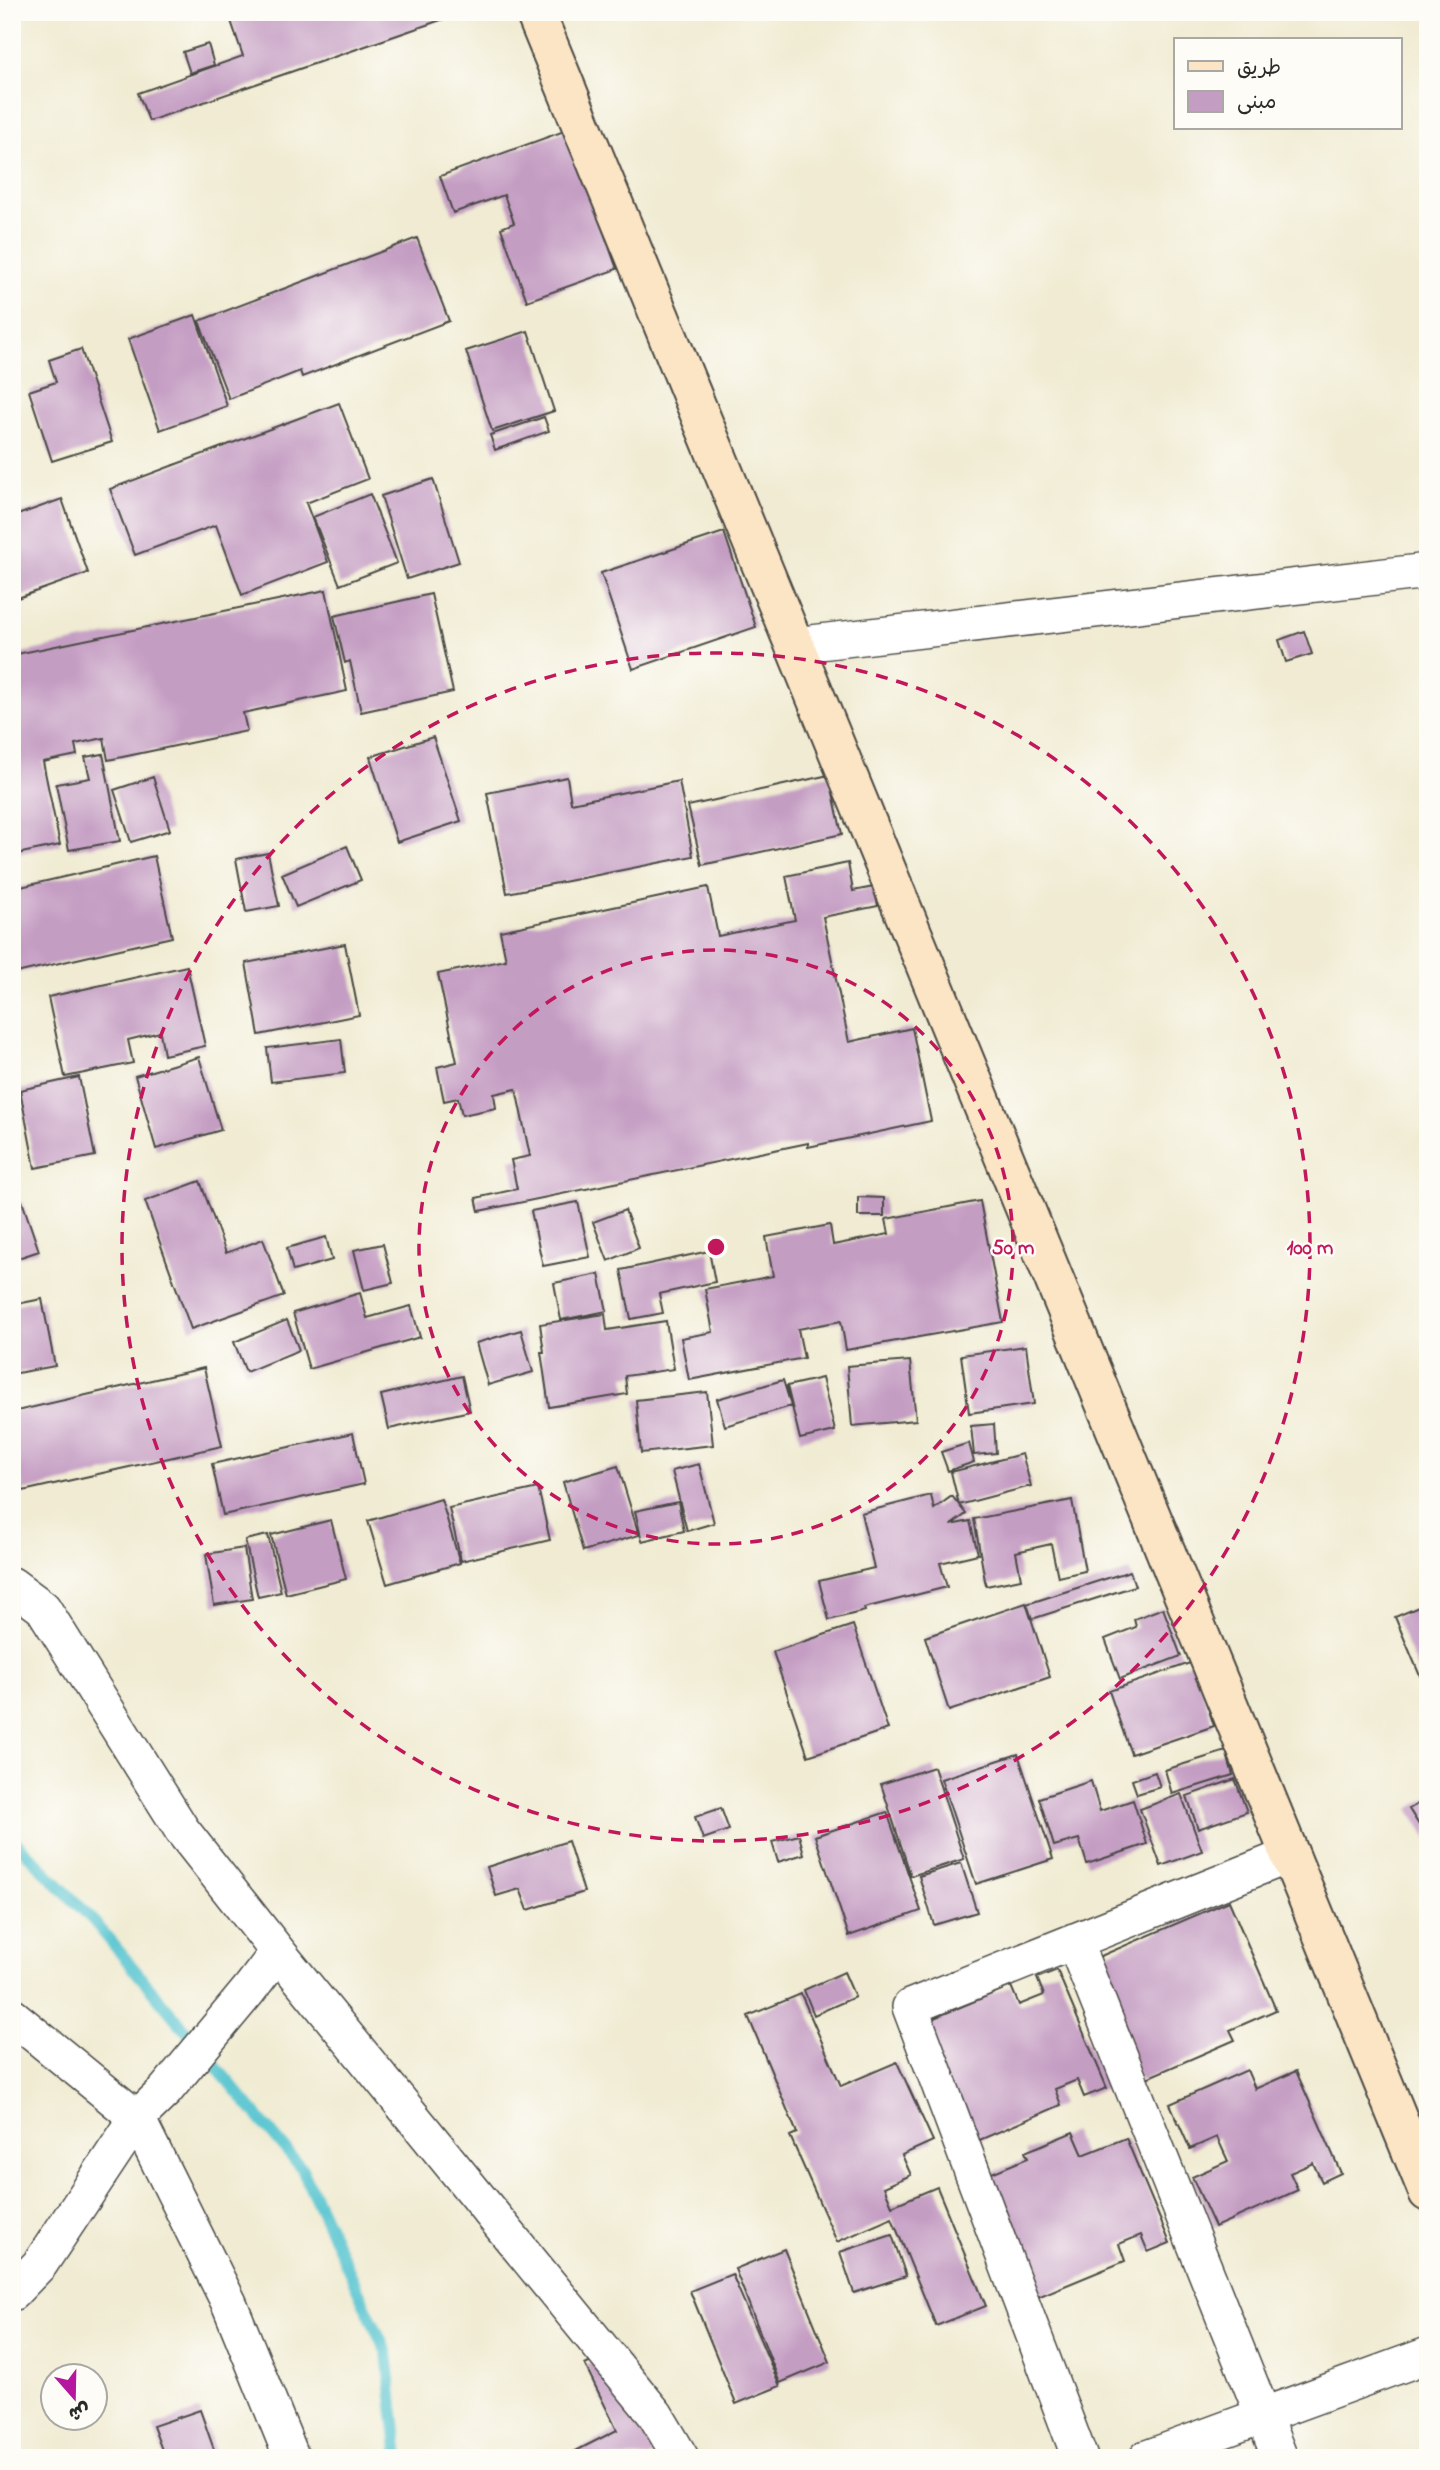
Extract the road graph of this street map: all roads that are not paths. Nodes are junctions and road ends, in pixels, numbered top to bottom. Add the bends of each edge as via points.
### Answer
1 (535, 12) edge
2 (1428, 571) edge
3 (794, 645) junction
4 (12, 1585) edge
5 (1290, 1855) junction
6 (1074, 1941) junction
7 (278, 1952) junction
8 (12, 2016) edge
9 (137, 2118) junction
10 (1428, 2192) edge
11 (12, 2293) edge
12 (1428, 2355) edge
13 (1265, 2415) junction
14 (292, 2458) edge
15 (681, 2458) edge
16 (1080, 2458) edge
17 (1147, 2458) edge
18 (1280, 2458) edge

1 - 3 main road
2 - 3 street
3 - 5 main road
4 - 7 street via 43,1608 182,1830
5 - 6 street
5 - 10 main road
6 - 13 street
6 - 16 street via 910,2007
7 - 9 street via 165,2091
7 - 15 street via 655,2414
8 - 9 street
9 - 11 street via 40,2264
9 - 14 street via 229,2303
12 - 13 street
13 - 17 street
13 - 18 street

